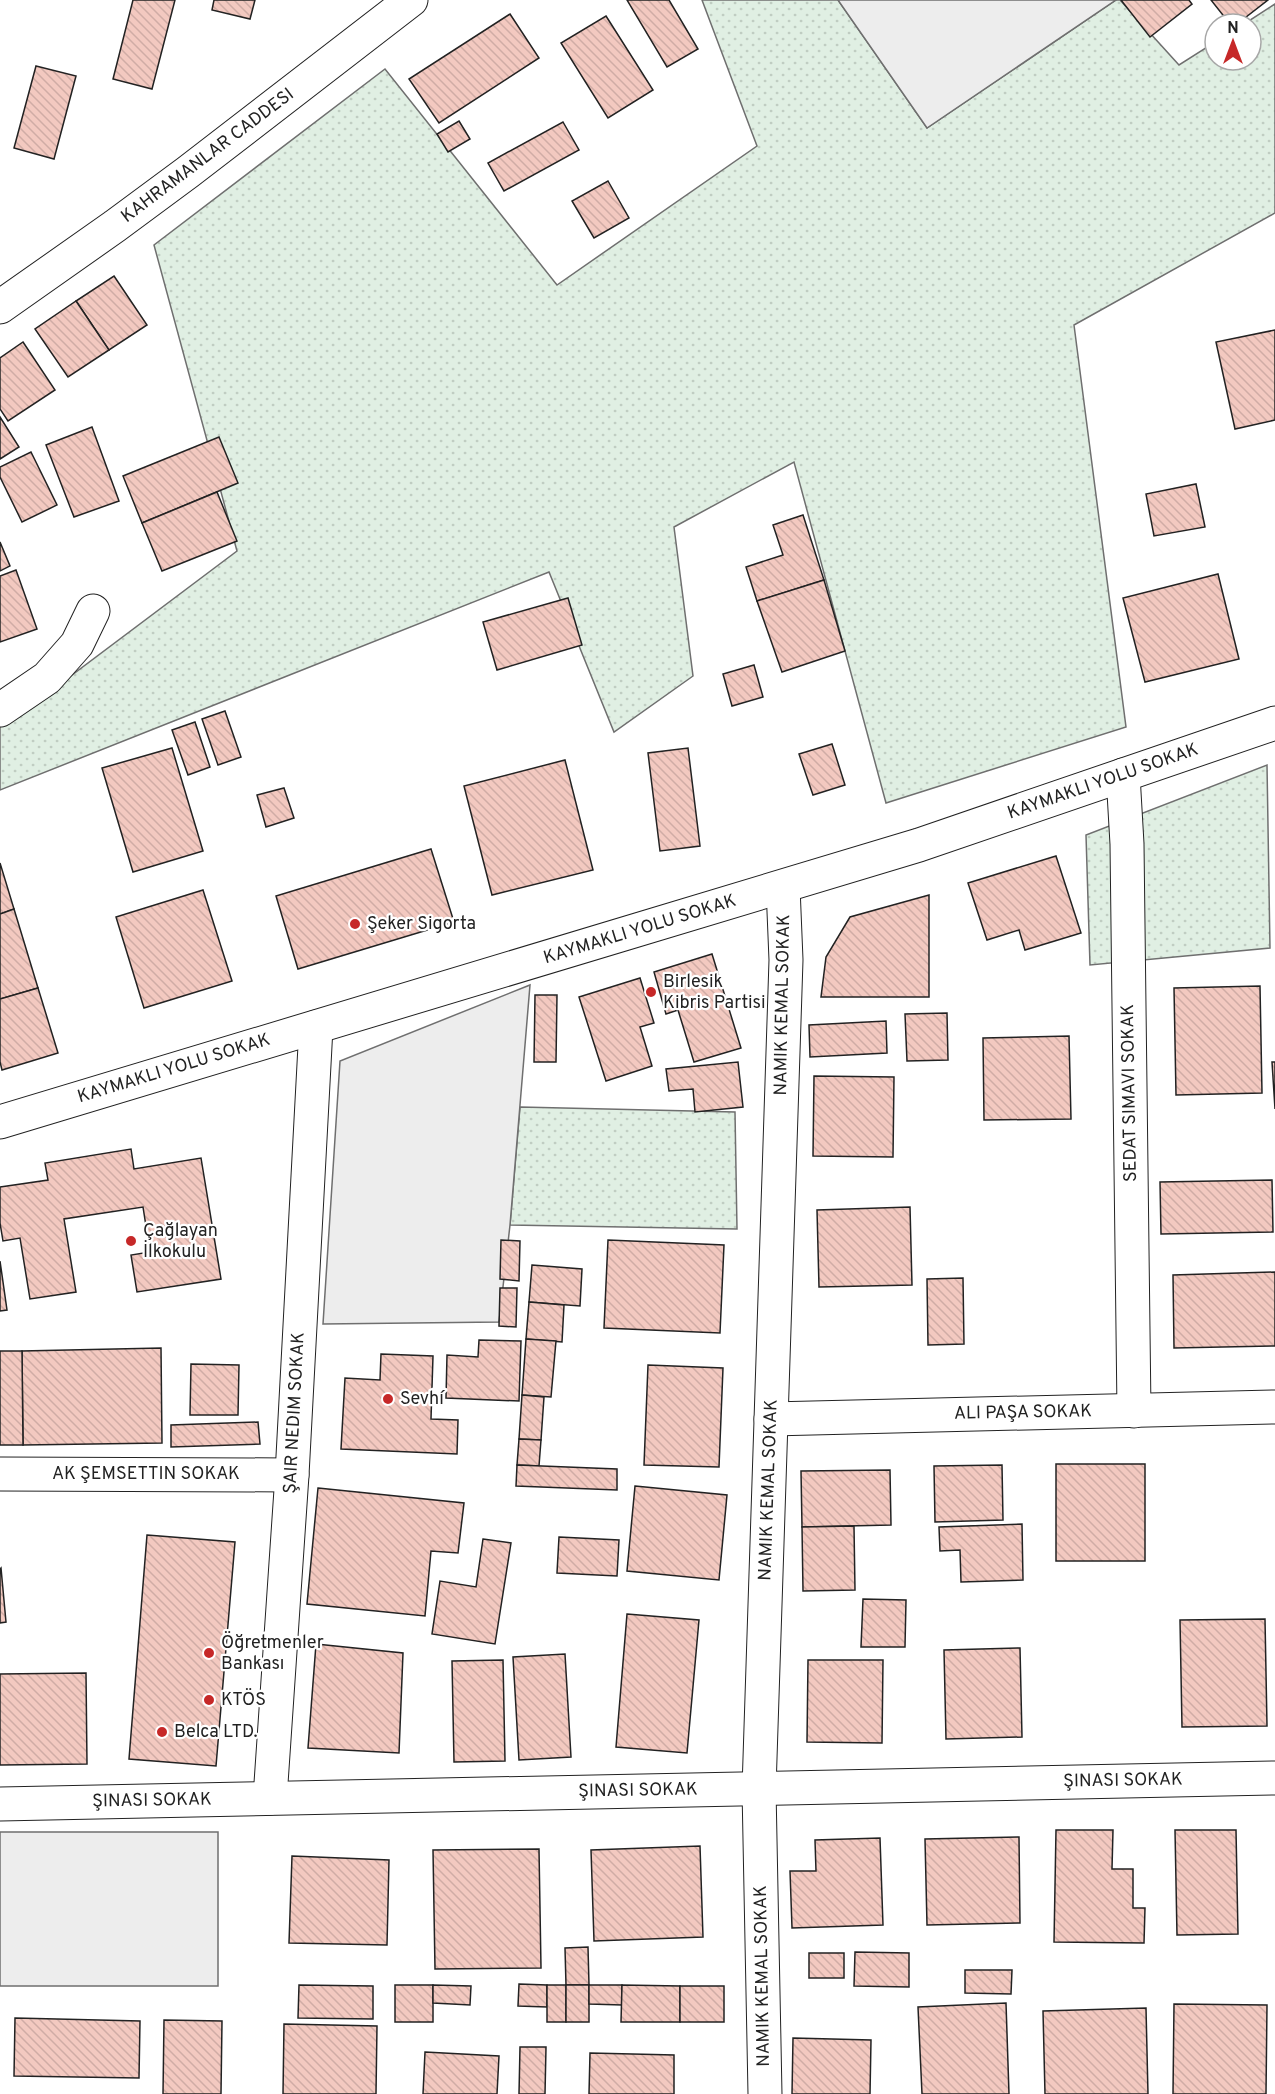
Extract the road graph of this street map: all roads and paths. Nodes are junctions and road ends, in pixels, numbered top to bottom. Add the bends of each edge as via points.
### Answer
1 (411, 0) edge
2 (0, 306) edge
3 (93, 610) dead end
4 (0, 710) edge
5 (1275, 723) edge
6 (1123, 775) junction
7 (783, 887) junction
8 (316, 1027) junction
9 (0, 1122) edge
10 (1275, 1407) edge
11 (1134, 1411) junction
12 (771, 1419) junction
13 (0, 1474) edge
14 (292, 1475) junction
15 (1275, 1778) edge
16 (759, 1789) junction
17 (270, 1798) junction
18 (0, 1804) edge
19 (765, 2094) edge

1 - 2 street, KAHRAMANLAR CADDESI via 188,172
3 - 4 street via 77,644 47,678
5 - 6 street
6 - 7 street
6 - 11 street, SEDAT SIMAVI SOKAK
7 - 8 street
7 - 12 street via 786,960
8 - 9 street
8 - 14 street, ŞAIR NEDIM SOKAK
10 - 11 street, ALI PAŞA SOKAK
11 - 12 street, ALI PAŞA SOKAK
12 - 16 street
13 - 14 street, AK ŞEMSETTIN SOKAK
14 - 17 street, ŞAIR NEDIM SOKAK
15 - 16 street, ŞINASI SOKAK
16 - 17 street, ŞINASI SOKAK
16 - 19 street
17 - 18 street, ŞINASI SOKAK

